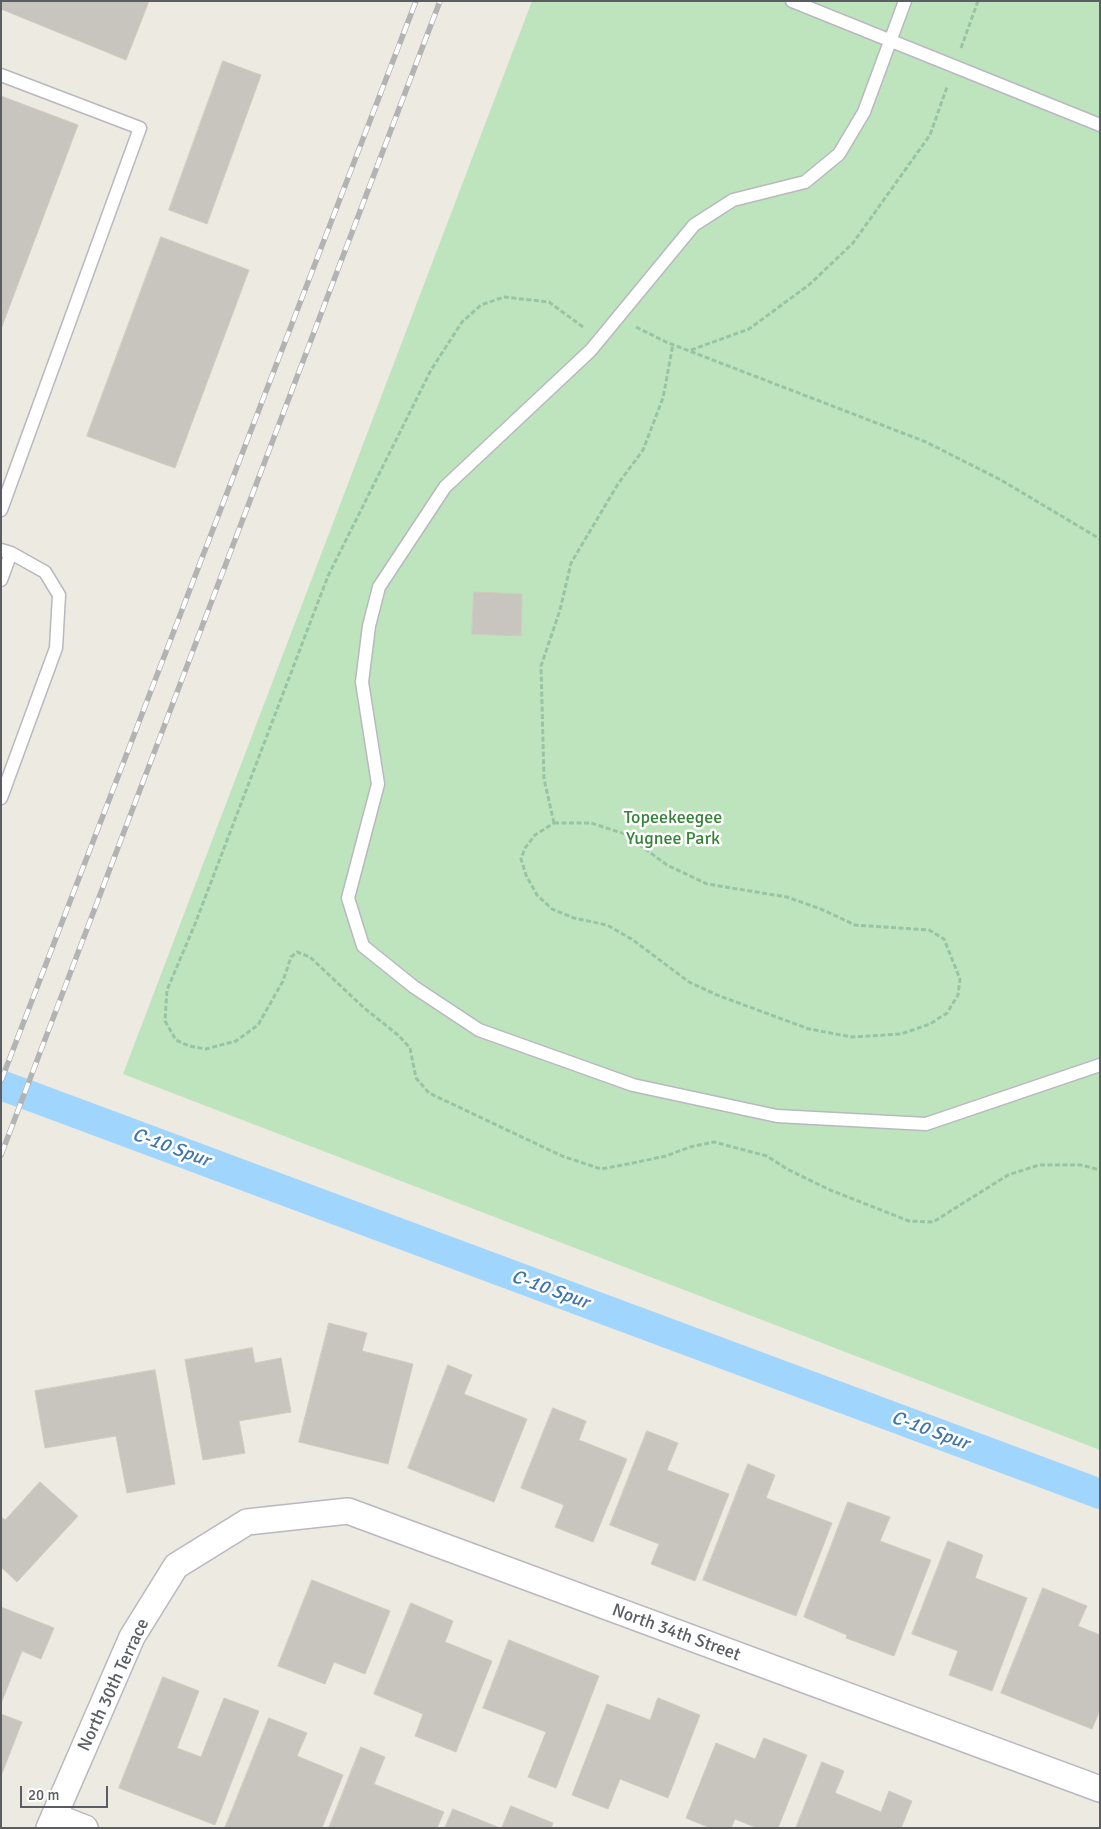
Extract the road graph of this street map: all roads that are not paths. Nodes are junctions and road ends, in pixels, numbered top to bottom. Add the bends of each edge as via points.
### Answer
1 (792, 1) edge
2 (905, 1) edge
3 (890, 40) junction
4 (1, 75) edge
5 (1100, 125) edge
6 (1, 510) edge
7 (6, 551) edge
8 (1, 580) edge
9 (1, 798) edge
10 (1100, 1065) edge
11 (247, 1522) joint
12 (1100, 1790) edge
13 (52, 1822) edge
14 (85, 1828) edge

1 - 3 lane
2 - 3 lane
3 - 5 lane
3 - 10 lane via 864,112 839,154 805,182 733,200 694,226 600,338 445,487 379,587 369,626 362,682 378,784 348,898 363,946 414,987 479,1030 633,1085 777,1116 926,1124
4 - 6 lane via 140,128
7 - 8 lane
7 - 9 lane via 45,572 59,595 56,648
11 - 12 street, North 34th Street via 348,1511
11 - 13 street, North 30th Terrace via 176,1566 132,1637
13 - 14 street

